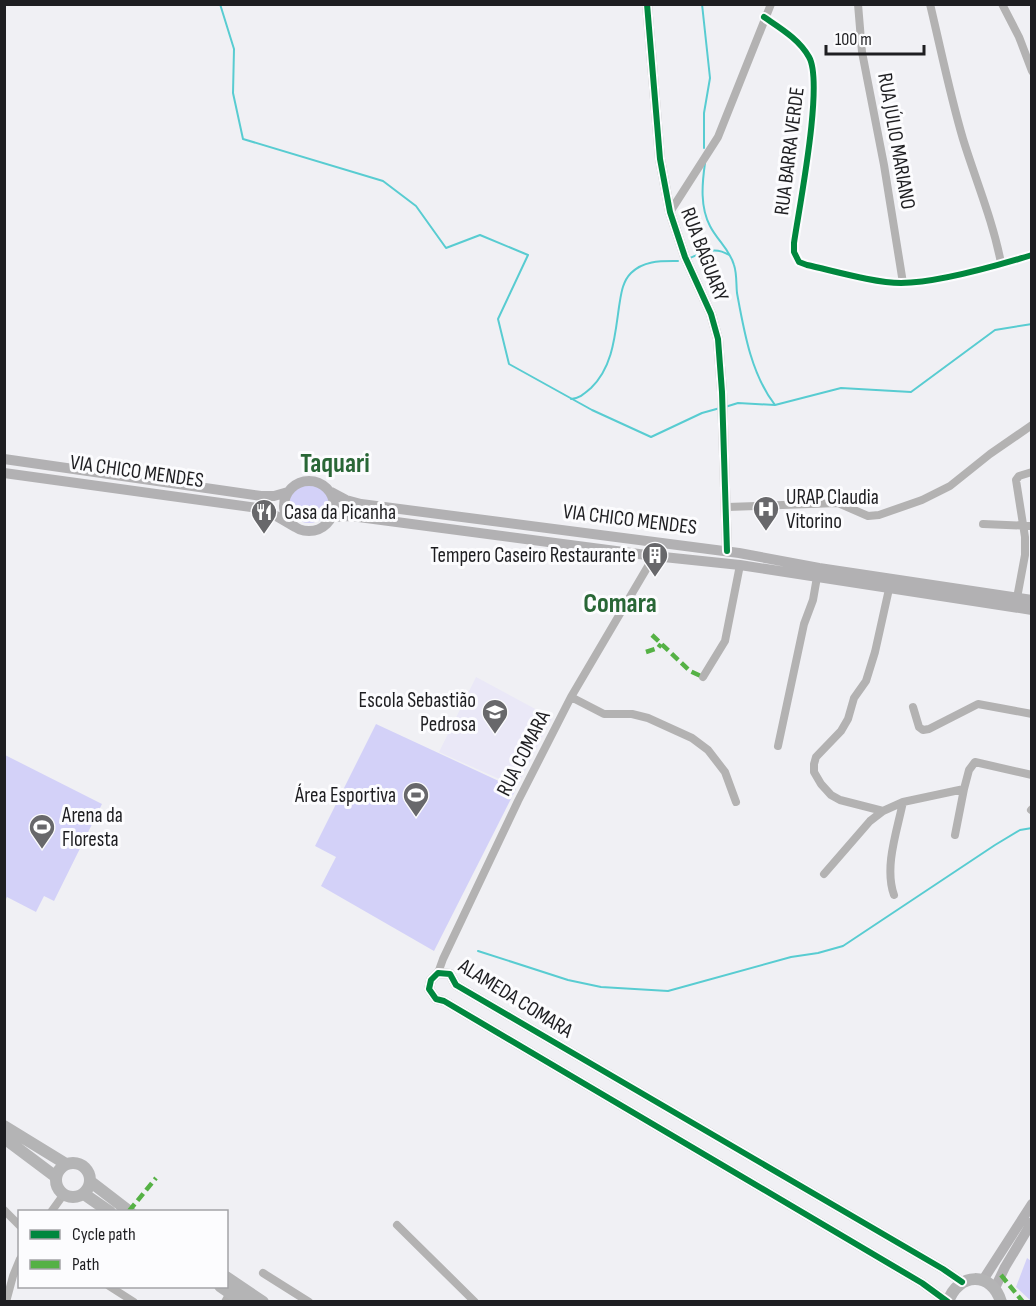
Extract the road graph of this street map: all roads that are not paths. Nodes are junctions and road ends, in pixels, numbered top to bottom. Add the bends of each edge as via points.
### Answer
1 (647, 4) edge
2 (771, 4) edge
3 (858, 4) edge
4 (930, 4) edge
5 (1002, 4) edge
6 (764, 17) junction
7 (1032, 71) edge
8 (670, 212) junction
9 (1032, 255) edge
10 (1001, 263) junction
11 (903, 283) junction
12 (1032, 425) edge
13 (4, 459) edge
14 (1032, 472) edge
15 (4, 473) edge
16 (288, 492) junction
17 (331, 492) junction
18 (726, 507) junction
19 (332, 517) junction
20 (983, 524) dead end
21 (1027, 526) edge
22 (295, 527) junction
23 (728, 551) junction
24 (654, 556) junction
25 (740, 565) junction
26 (817, 577) junction
27 (890, 589) junction
28 (1017, 598) junction
29 (1032, 600) edge
30 (1032, 610) edge
31 (703, 677) dead end
32 (571, 697) junction
33 (913, 706) dead end
34 (1032, 714) edge
35 (778, 746) dead end
36 (1032, 775) edge
37 (964, 789) junction
38 (736, 802) dead end
39 (903, 802) junction
40 (883, 811) junction
41 (955, 835) dead end
42 (824, 874) dead end
43 (894, 895) dead end
44 (438, 973) junction
45 (456, 985) junction
46 (444, 1001) junction
47 (4, 1126) edge
48 (4, 1138) edge
49 (66, 1164) junction
50 (56, 1177) junction
51 (91, 1182) junction
52 (64, 1194) junction
53 (84, 1194) junction
54 (1032, 1204) edge
55 (4, 1210) edge
56 (52, 1210) edge
57 (107, 1210) edge
58 (127, 1210) edge
59 (1032, 1222) edge
60 (18, 1224) edge
61 (397, 1225) dead end
62 (18, 1264) edge
63 (263, 1273) dead end
64 (228, 1278) edge
65 (983, 1280) junction
66 (962, 1282) junction
67 (111, 1288) edge
68 (995, 1288) junction
69 (225, 1294) edge
70 (466, 1294) junction
71 (6, 1302) edge
72 (134, 1302) edge
73 (243, 1302) edge
74 (263, 1302) edge
75 (309, 1302) edge
76 (460, 1302) edge
77 (475, 1302) edge
78 (948, 1302) edge
79 (1001, 1302) edge

1 - 8 main road, RUA BAGUARY via 660,159
2 - 6 street
3 - 11 street, RUA JÚLIO MARIANO via 862,52
4 - 10 street via 951,99 994,228
5 - 7 street
6 - 8 street via 718,137
6 - 11 street, RUA BARRA VERDE via 798,43 809,56 814,75 795,239 797,260
8 - 18 main road, RUA BAGUARY via 718,339
9 - 10 street
10 - 11 street
12 - 18 street via 950,486 879,515 868,516 838,503
13 - 16 main road, VIA CHICO MENDES via 261,496
14 - 21 street via 1016,480
15 - 22 main road, VIA CHICO MENDES via 258,508
16 - 17 main road via 295,484 314,480
16 - 22 main road via 285,513
17 - 19 main road
17 - 23 main road, VIA CHICO MENDES via 361,504
18 - 23 main road, RUA BAGUARY
19 - 22 main road via 316,530
19 - 24 main road, VIA CHICO MENDES via 351,516
20 - 21 street
21 - 28 street
23 - 28 main road, VIA CHICO MENDES
24 - 25 main road, VIA CHICO MENDES
24 - 32 street, RUA COMARA
25 - 26 main road, VIA CHICO MENDES
25 - 31 street via 725,641
26 - 27 main road, VIA CHICO MENDES
26 - 35 street
27 - 30 main road, VIA CHICO MENDES
27 - 40 street via 866,681 854,698 849,719 814,764 814,772 831,795
28 - 29 main road, VIA CHICO MENDES
32 - 38 street via 604,714 648,718 692,738 708,750 725,772
32 - 44 street, RUA COMARA
33 - 34 street via 923,730 978,704
36 - 37 street via 975,762
37 - 39 street
37 - 41 street
39 - 40 street
39 - 43 street via 892,859
40 - 42 street
44 - 45 main road, ALAMEDA COMARA via 450,974
44 - 46 main road, ALAMEDA COMARA via 430,980 429,989 436,999
45 - 46 main road via 454,993
45 - 66 main road, ALAMEDA COMARA
46 - 78 main road, ALAMEDA COMARA
47 - 49 main road
48 - 50 main road
49 - 50 main road
49 - 51 main road via 76,1162 86,1167
50 - 52 main road via 57,1187
51 - 53 main road
51 - 58 main road
52 - 53 main road
52 - 56 street
53 - 57 main road
54 - 65 main road
55 - 60 street
59 - 68 main road
61 - 70 street
62 - 71 street
63 - 75 street
64 - 74 main road
65 - 66 main road
65 - 68 main road
66 - 78 main road
67 - 72 street
68 - 79 main road
69 - 73 main road
70 - 76 street
70 - 77 street

